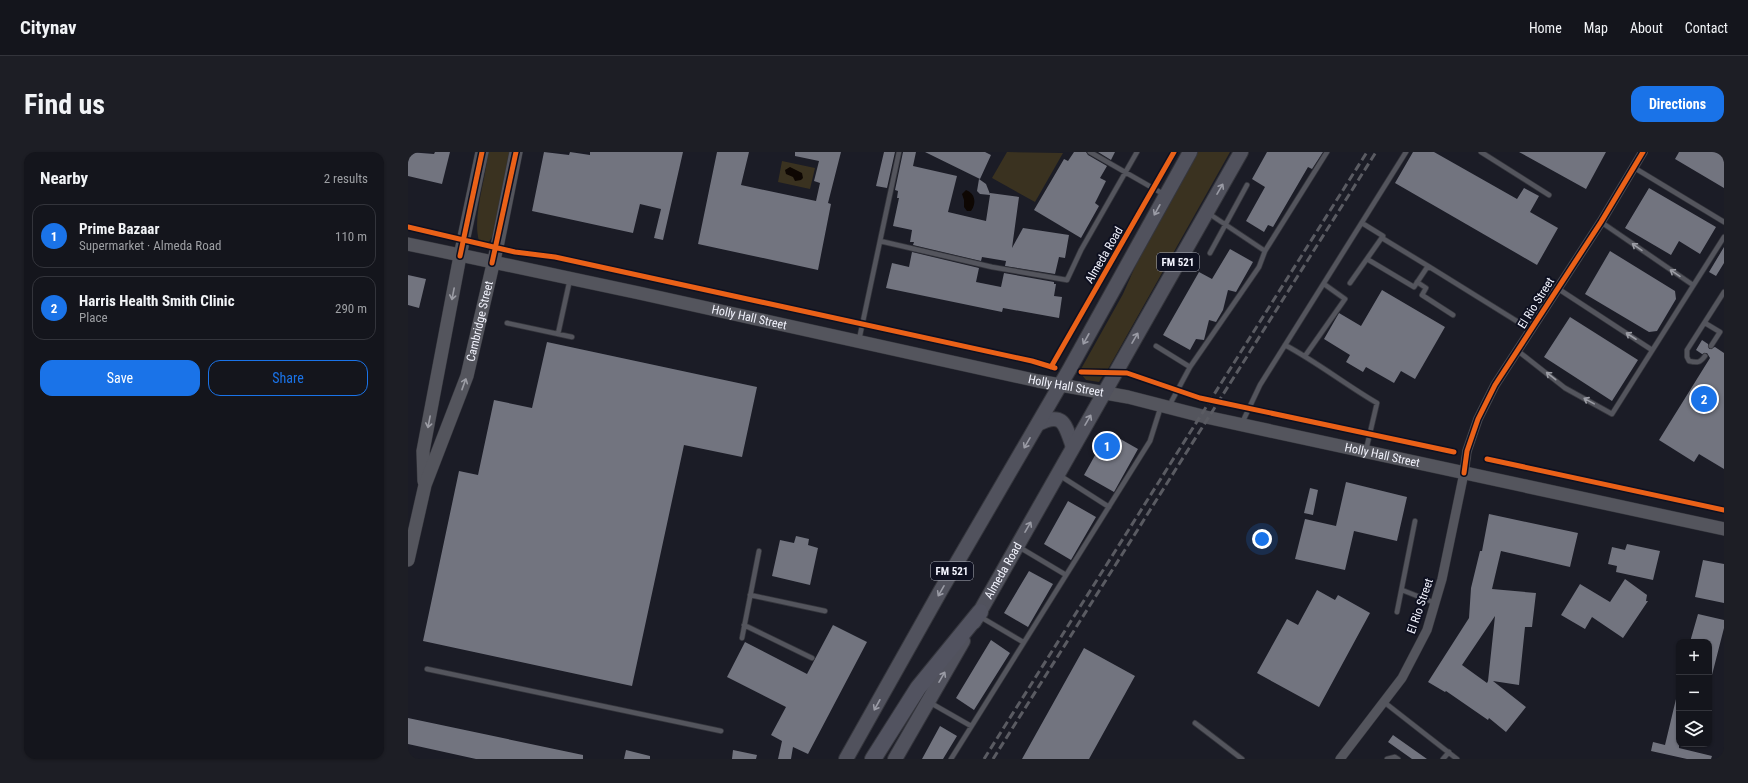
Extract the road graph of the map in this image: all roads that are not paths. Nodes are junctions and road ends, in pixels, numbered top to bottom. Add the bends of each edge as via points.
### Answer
1 (482, 152) edge
2 (516, 152) edge
3 (899, 152) edge
4 (1090, 152) edge
5 (1137, 152) edge
6 (1190, 152) edge
7 (1241, 152) edge
8 (1327, 152) edge
9 (1406, 152) edge
10 (1481, 152) edge
11 (1643, 152) edge
12 (1633, 167) junction
13 (1125, 172) junction
14 (1247, 185) dead end
15 (1165, 195) junction
16 (1548, 195) dead end
17 (1207, 212) junction
18 (1601, 222) junction
19 (1724, 222) edge
20 (1362, 223) junction
21 (1225, 225) junction
22 (1724, 237) edge
23 (1382, 238) junction
24 (880, 241) junction
25 (408, 244) edge
26 (1265, 251) junction
27 (1210, 253) dead end
28 (460, 256) junction
29 (1367, 259) junction
30 (492, 263) junction
31 (1428, 266) junction
32 (570, 279) junction
33 (1417, 282) junction
34 (1350, 283) dead end
35 (1324, 284) junction
36 (1693, 286) junction
37 (1557, 288) junction
38 (1724, 292) edge
39 (1722, 300) edge
40 (1453, 315) dead end
41 (507, 323) dead end
42 (1705, 323) junction
43 (1531, 330) junction
44 (558, 334) junction
45 (572, 337) dead end
46 (858, 342) junction
47 (1285, 345) junction
48 (1156, 346) dead end
49 (1712, 346) dead end
50 (1652, 350) junction
51 (1518, 351) junction
52 (1305, 356) junction
53 (1705, 356) dead end
54 (1190, 367) junction
55 (1061, 385) junction
56 (1104, 393) junction
57 (1165, 407) junction
58 (1038, 424) junction
59 (1241, 424) junction
60 (1073, 447) junction
61 (1365, 451) junction
62 (1464, 473) junction
63 (1057, 474) junction
64 (424, 485) junction
65 (1109, 507) junction
66 (1414, 521) dead end
67 (1724, 529) edge
68 (1017, 545) junction
69 (759, 551) dead end
70 (408, 560) edge
71 (1066, 575) junction
72 (1402, 590) junction
73 (750, 595) junction
74 (1435, 603) junction
75 (825, 611) dead end
76 (1398, 612) dead end
77 (979, 613) junction
78 (744, 625) junction
79 (742, 638) dead end
80 (1023, 642) junction
81 (812, 658) dead end
82 (427, 669) dead end
83 (928, 702) junction
84 (1384, 702) junction
85 (1195, 723) dead end
86 (971, 726) junction
87 (721, 731) dead end
88 (1449, 752) junction
89 (846, 759) edge
90 (873, 759) edge
91 (895, 759) edge
92 (951, 759) edge
93 (1242, 759) edge
94 (1340, 759) edge
95 (1387, 759) edge
96 (1398, 759) edge
97 (1444, 759) edge
98 (1457, 759) edge

1 - 28 street, Cambridge Street
2 - 30 street, Cambridge Street
3 - 24 lane
4 - 13 lane
5 - 13 lane
6 - 15 main road, Almeda Road / FM 521
17 -> 7 main road, Almeda Road / FM 521
8 - 26 lane
9 - 20 lane
10 - 16 lane
11 - 12 street, El Rio Street
12 - 18 street, El Rio Street
12 - 19 lane
13 - 15 lane
13 - 24 lane via 1067,280 992,267
14 - 21 lane
15 -> 55 main road, Almeda Road / FM 521
17 - 21 lane
56 -> 17 main road, Almeda Road / FM 521
36 -> 18 lane
18 - 37 street, El Rio Street
20 - 23 lane via 1383,236
20 - 35 lane
21 - 26 lane
21 - 27 lane
22 - 36 lane
23 - 29 lane
23 - 31 lane
24 - 46 lane
25 - 28 street, Holly Hall Street
26 - 54 lane via 1259,267
28 - 30 street, Holly Hall Street
28 -> 64 street, Cambridge Street via 423,451
29 - 33 lane via 1414,287
29 - 34 lane
30 - 32 street, Holly Hall Street
64 -> 30 street, Cambridge Street via 467,376
31 - 33 lane
31 - 43 lane
32 - 44 lane
32 - 46 street, Holly Hall Street
33 - 40 lane via 1426,288 1422,295
35 - 47 lane
35 - 52 lane via 1345,299
36 - 50 lane
37 - 43 street, El Rio Street
50 -> 37 lane
38 - 39 lane
39 - 42 lane
41 - 44 lane
42 - 49 lane via 1720,332
42 - 53 lane via 1687,350 1686,357 1696,363 1701,362
43 - 51 street, El Rio Street
44 - 45 lane
46 - 55 street, Holly Hall Street
47 - 52 lane
47 - 59 lane via 1260,385
48 - 54 lane
50 -> 51 lane via 1612,414 1565,388
51 - 62 street, El Rio Street via 1495,385 1478,419 1467,451
52 - 61 lane via 1377,403
54 - 57 lane
55 - 56 street, Holly Hall Street
55 - 58 main road, Almeda Road / FM 521
56 - 57 street, Holly Hall Street
60 -> 56 main road, Almeda Road / FM 521
57 - 59 street, Holly Hall Street
57 - 65 lane via 1150,441
58 - 60 main road via 1050,418 1063,422
58 -> 89 main road, Almeda Road / FM 521
59 - 61 street, Holly Hall Street
60 - 63 main road, Almeda Road / FM 521
61 - 62 street, Holly Hall Street
62 - 67 street, Holly Hall Street
62 - 74 street, El Rio Street
63 - 65 lane
68 -> 63 main road, Almeda Road / FM 521
64 - 70 street, Cambridge Street
65 - 71 lane
66 - 72 lane
68 - 71 lane
68 - 77 main road, Almeda Road / FM 521
69 - 73 lane
71 - 80 lane
72 - 74 lane
72 - 76 lane
73 - 75 lane
73 - 78 lane
74 - 84 street, El Rio Street via 1423,637 1402,678
77 - 80 lane
83 -> 77 main road, Almeda Road / FM 521
77 - 90 highway via 918,688
78 - 79 lane
78 - 81 lane
80 - 86 lane
82 - 87 lane
83 - 86 lane
83 - 91 main road, Almeda Road / FM 521
84 - 88 lane
84 - 94 street, El Rio Street
85 - 93 lane
86 - 92 lane
88 - 97 lane
88 - 98 lane
95 - 96 lane

